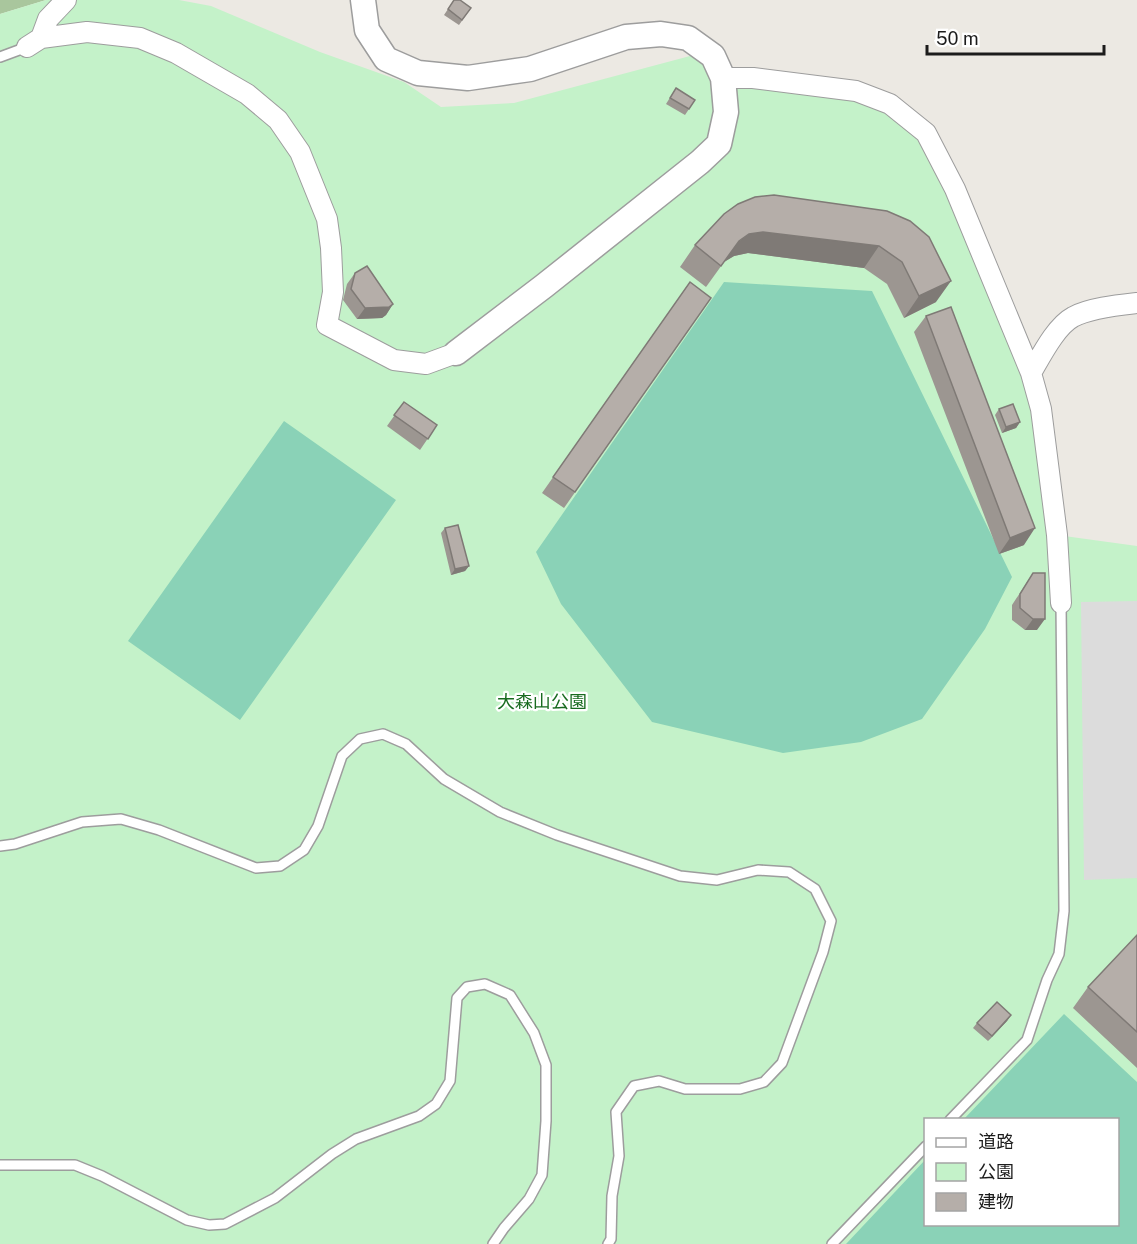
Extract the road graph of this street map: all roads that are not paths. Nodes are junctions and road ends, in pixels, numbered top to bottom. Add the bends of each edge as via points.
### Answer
1 (66, 0) edge
2 (363, 0) edge
3 (34, 42) junction
4 (0, 57) edge
5 (723, 78) junction
6 (1137, 303) edge
7 (456, 352) joint
8 (1032, 373) junction
9 (1061, 603) joint
10 (0, 846) edge
11 (951, 1118) edge
12 (924, 1148) edge
13 (0, 1165) edge
14 (493, 1244) edge
15 (608, 1244) edge
16 (832, 1244) edge

1 - 3 street
2 - 5 street via 367,30 386,59 418,73 468,78 530,69 626,37 661,34 688,38 713,56
3 - 4 lane
3 - 7 street via 87,32 140,38 176,53 247,94 278,120 300,152 327,219 333,292 327,325 394,360 426,364
5 - 7 street via 726,112 719,144 691,170
5 - 8 street via 856,91 890,104 926,134 955,189
6 - 8 street via 1073,317 1049,341
8 - 9 street via 1041,409 1057,535
9 - 11 lane via 1064,911 1059,954 1027,1040
10 - 15 lane via 82,822 121,819 256,868 280,866 304,850 318,826 342,756 360,740 383,734 406,744 444,779 500,812 557,836 680,876 717,880 758,870 789,872 815,889 831,921 782,1063 764,1082 740,1089 685,1089 659,1081 634,1086 616,1112 619,1156
12 - 16 lane
13 - 14 lane via 75,1165 187,1220 225,1224 275,1198 356,1139 419,1116 436,1104 450,1081 457,998 467,987 485,984 510,995 534,1033 546,1065 542,1175 530,1199

